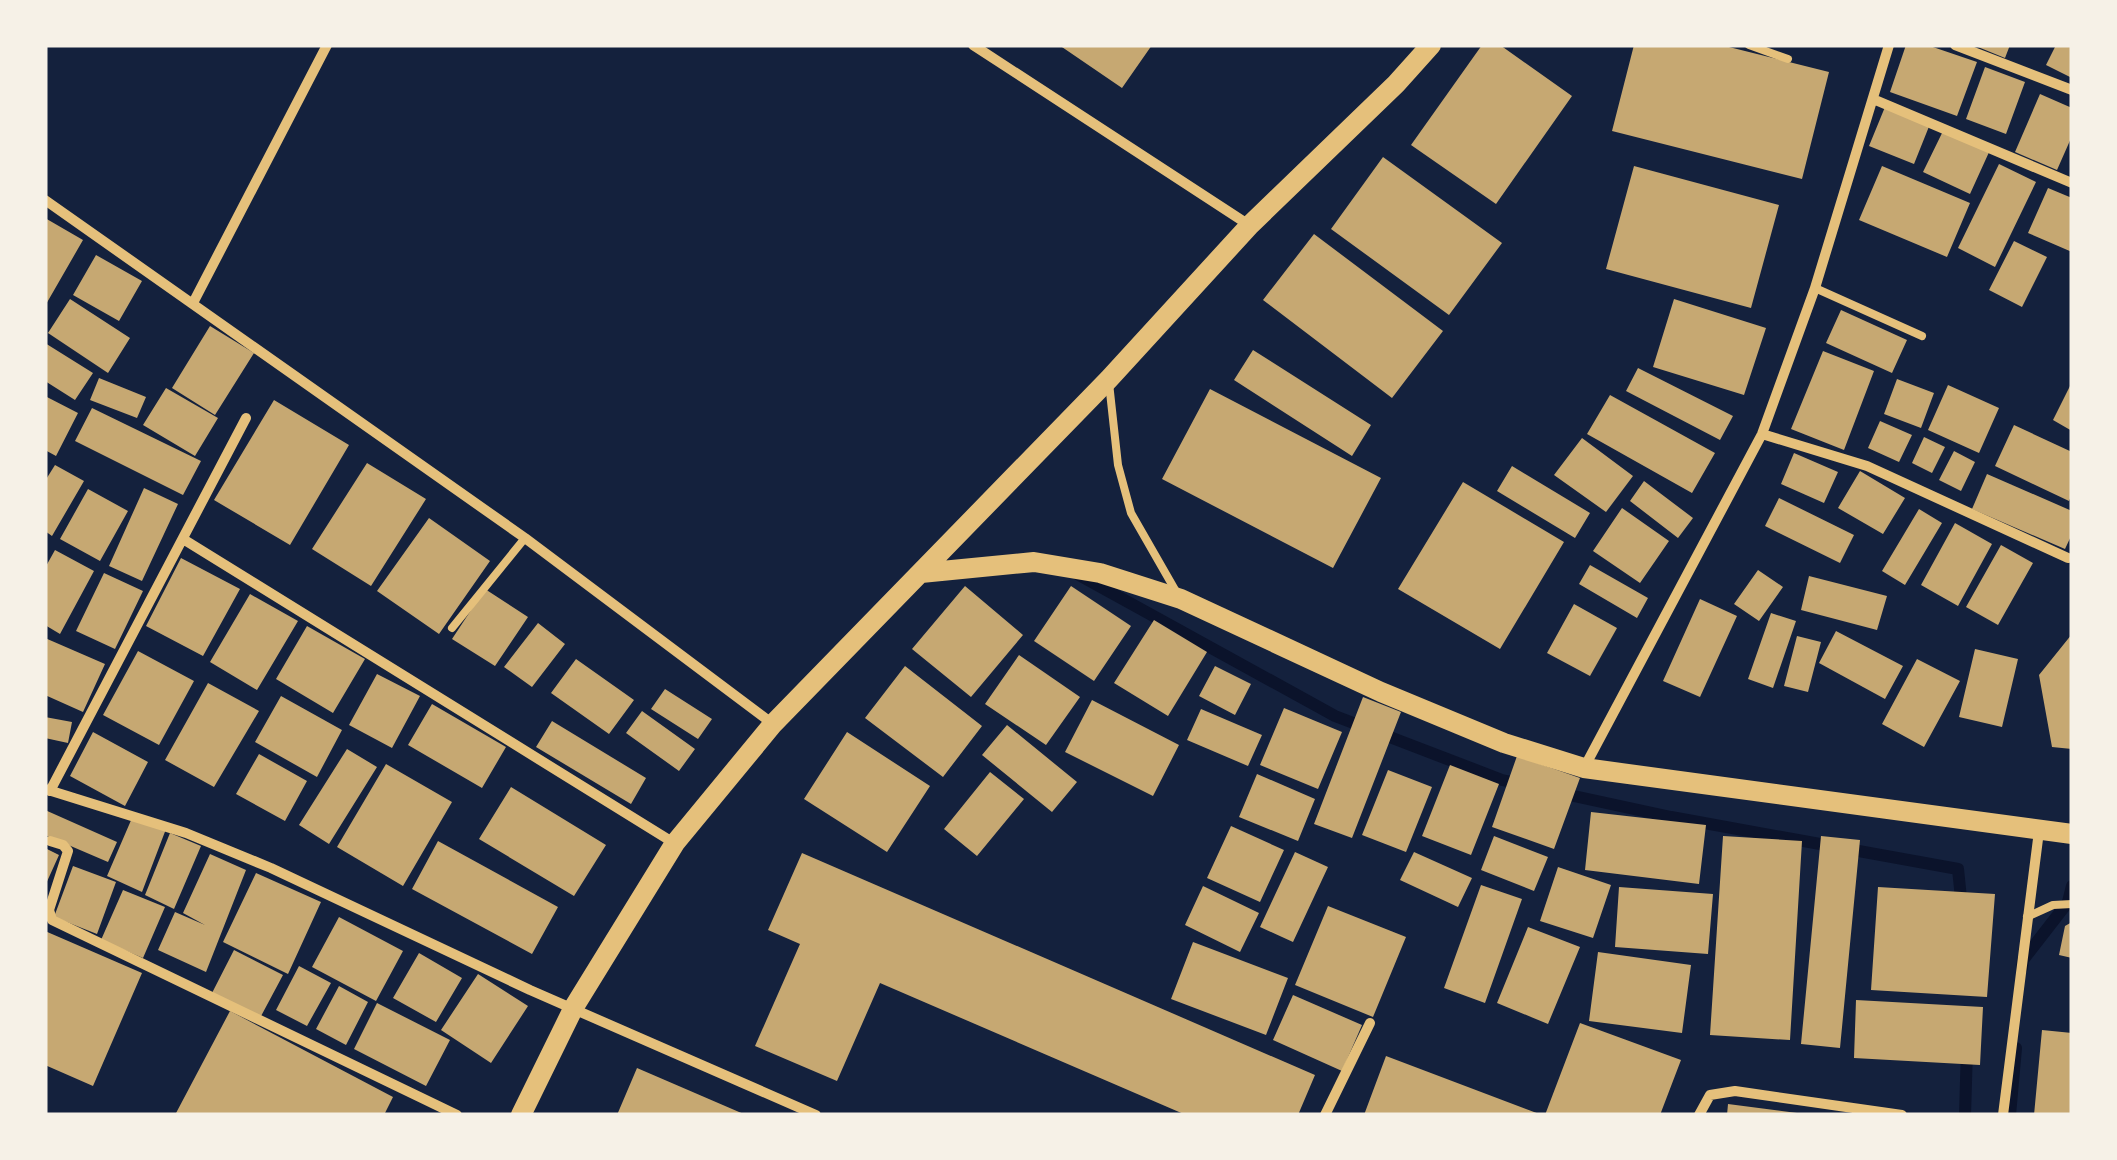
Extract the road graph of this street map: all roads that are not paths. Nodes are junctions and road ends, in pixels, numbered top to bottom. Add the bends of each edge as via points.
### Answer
1 (327, 45) edge
2 (973, 45) edge
3 (1431, 45) edge
4 (1749, 45) edge
5 (1890, 45) edge
6 (1955, 45) edge
7 (1788, 59) dead end
8 (2072, 90) edge
9 (1873, 99) junction
10 (2072, 183) edge
11 (45, 200) edge
12 (1250, 225) junction
13 (1815, 288) junction
14 (193, 303) junction
15 (1922, 336) dead end
16 (1109, 379) junction
17 (246, 418) dead end
18 (1762, 434) junction
19 (526, 538) junction
20 (184, 539) junction
21 (2068, 558) dead end
22 (921, 574) junction
23 (1181, 599) junction
24 (452, 628) dead end
25 (773, 724) junction
26 (1584, 768) junction
27 (48, 790) edge
28 (2039, 831) junction
29 (2072, 834) edge
30 (50, 841) dead end
31 (675, 843) junction
32 (2072, 904) edge
33 (2028, 918) junction
34 (574, 1007) junction
35 (1370, 1023) dead end
36 (456, 1115) edge
37 (521, 1115) edge
38 (816, 1115) edge
39 (1326, 1115) edge
40 (1699, 1115) edge
41 (1902, 1115) edge
42 (2003, 1115) edge

1 - 14 street
2 - 12 street
3 - 12 main road
4 - 7 lane
5 - 9 street
6 - 8 street
9 - 10 street
9 - 13 street
11 - 14 street
12 - 16 main road
13 - 15 lane
13 - 18 street
14 - 19 street
16 - 22 main road
16 - 23 lane via 1131,514
17 - 20 street
18 - 21 street via 1867,466
18 - 26 street
19 - 24 lane
19 - 25 street
20 - 27 street
20 - 31 street
22 - 23 main road via 1034,562
22 - 25 main road
23 - 26 main road via 1381,692
25 - 31 main road
26 - 28 main road
27 - 34 street via 220,847
28 - 29 main road
28 - 33 street
30 - 36 street via 68,851 49,910 52,920
31 - 34 main road
32 - 33 lane via 2052,905
33 - 42 street
34 - 37 main road
34 - 38 street
35 - 39 street
40 - 41 street via 1710,1095 1735,1091

